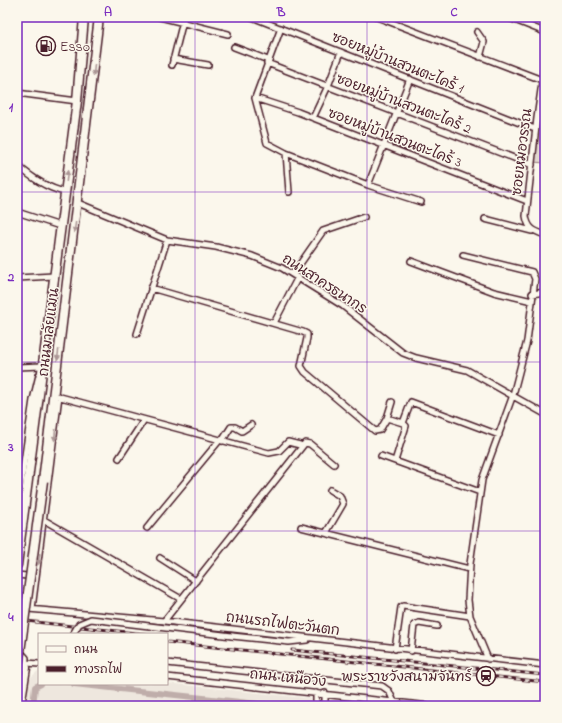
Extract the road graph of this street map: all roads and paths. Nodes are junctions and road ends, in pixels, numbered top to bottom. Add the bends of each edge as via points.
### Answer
1 (84, 17) edge
2 (99, 17) edge
3 (160, 17) edge
4 (252, 17) edge
5 (377, 17) edge
6 (507, 17) edge
7 (183, 20) edge
8 (281, 28) junction
9 (477, 32) dead end
10 (545, 32) edge
11 (228, 34) dead end
12 (234, 47) dead end
13 (341, 52) junction
14 (480, 57) junction
15 (173, 59) junction
16 (545, 61) edge
17 (268, 62) junction
18 (172, 65) dead end
19 (208, 65) dead end
20 (410, 79) junction
21 (542, 80) junction
22 (328, 86) junction
23 (17, 93) edge
24 (254, 98) junction
25 (77, 101) junction
26 (396, 112) junction
27 (313, 118) junction
28 (537, 118) junction
29 (545, 119) edge
30 (535, 129) junction
31 (384, 145) junction
32 (286, 153) junction
33 (17, 165) edge
34 (532, 165) junction
35 (368, 185) junction
36 (65, 192) junction
37 (289, 192) dead end
38 (421, 202) dead end
39 (527, 202) junction
40 (78, 203) junction
41 (17, 212) edge
42 (364, 217) dead end
43 (485, 219) dead end
44 (60, 226) junction
45 (534, 231) junction
46 (545, 235) edge
47 (166, 240) junction
48 (463, 255) dead end
49 (411, 261) dead end
50 (295, 275) junction
51 (54, 276) junction
52 (17, 278) edge
53 (151, 288) junction
54 (545, 292) edge
55 (532, 294) junction
56 (532, 301) junction
57 (274, 323) junction
58 (137, 334) dead end
59 (17, 367) edge
60 (42, 368) junction
61 (56, 395) junction
62 (513, 395) junction
63 (392, 402) dead end
64 (545, 414) edge
65 (387, 418) junction
66 (144, 420) junction
67 (403, 423) junction
68 (251, 425) dead end
69 (499, 435) junction
70 (221, 441) junction
71 (300, 445) dead end
72 (381, 456) dead end
73 (119, 458) dead end
74 (395, 461) junction
75 (334, 464) dead end
76 (330, 490) dead end
77 (480, 492) junction
78 (17, 508) edge
79 (44, 520) junction
80 (301, 527) dead end
81 (147, 528) dead end
82 (326, 533) junction
83 (160, 558) dead end
84 (17, 565) edge
85 (469, 569) junction
86 (17, 575) edge
87 (196, 581) junction
88 (36, 582) junction
89 (181, 599) junction
90 (17, 608) edge
91 (32, 609) junction
92 (470, 616) junction
93 (164, 621) junction
94 (437, 626) dead end
95 (74, 633) edge
96 (311, 639) junction
97 (395, 649) junction
98 (17, 650) edge
99 (411, 651) junction
100 (488, 659) junction
101 (168, 663) edge
102 (38, 664) edge
103 (545, 665) edge
104 (27, 666) junction
105 (17, 675) edge
106 (168, 677) edge
107 (316, 693) junction
108 (325, 693) junction
109 (394, 702) junction
110 (20, 706) edge
111 (316, 706) edge
112 (325, 706) edge
113 (430, 706) edge

1 - 25 highway, ถนนมาลัยแมน
2 -> 40 highway, ถนนมาลัยแมน
3 - 7 street
4 - 8 street, ซอยหมู่บ้านสวนตะไคร้ 1
5 - 14 street
6 - 10 street
7 - 11 street
7 - 15 street
8 - 13 street, ซอยหมู่บ้านสวนตะไคร้ 1
8 - 17 street
9 - 14 street via 484,42
12 - 17 street, ซอยหมู่บ้านสวนตะไคร้ 2
13 - 20 street, ซอยหมู่บ้านสวนตะไคร้ 1
13 - 22 street
14 - 21 street
15 - 18 street
15 - 19 street
16 - 21 street, ซอยหมอวรรณ
17 - 22 street, ซอยหมู่บ้านสวนตะไคร้ 2
17 - 24 street
20 - 26 street
20 - 30 street, ซอยหมู่บ้านสวนตะไคร้ 1
21 - 28 street, ซอยหมอวรรณ
22 - 26 street, ซอยหมู่บ้านสวนตะไคร้ 2
22 - 27 street
23 - 25 street
24 - 27 street, ซอยหมู่บ้านสวนตะไคร้ 3
24 - 32 street via 267,143
36 -> 25 highway, ถนนมาลัยแมน
26 - 31 street
26 - 34 street, ซอยหมู่บ้านสวนตะไคร้ 2
27 - 31 street, ซอยหมู่บ้านสวนตะไคร้ 3
28 - 29 street
28 - 30 street, ซอยหมอวรรณ
30 - 34 street, ซอยหมอวรรณ
31 - 35 street
31 - 39 street, ซอยหมู่บ้านสวนตะไคร้ 3
32 - 35 street
32 - 37 street
33 - 36 street via 42,184 53,190
34 - 39 street, ซอยหมอวรรณ
35 - 38 street
36 - 44 highway, ถนนมาลัยแมน
39 - 45 street, ซอยหมอวรรณ via 527,221
40 - 47 street, ถนนสาครธนากร
40 -> 61 highway, ถนนมาลัยแมน
41 - 44 street
42 - 50 street via 323,230
43 - 45 street
44 - 51 highway, ถนนมาลัยแมน
45 - 46 street
47 - 50 street, ถนนสาครธนากร via 216,247 246,255 271,262
47 - 53 street
48 - 55 street via 532,272 535,279
49 - 56 street via 494,292
50 - 57 street
50 - 62 street, ถนนสาครธนากร via 343,306 403,353 468,370
51 - 52 street
51 - 60 highway, ถนนมาลัยแมน
53 - 57 street
53 - 58 street
54 - 55 street
55 - 56 street
56 - 62 street via 527,341
57 - 65 street via 307,334 301,366 305,372 375,431 380,430
59 - 60 street
60 - 78 street via 33,400
60 - 84 highway, ถนนมาลัยแมน
61 - 66 street
61 -> 79 street
61 - 105 highway, ถนนมาลัยแมน, bridge
62 - 64 street, ถนนสาครธนากร
62 - 69 street
63 - 65 street
65 - 67 street
66 - 70 street
66 - 73 street
67 - 69 street via 413,402
67 - 74 street via 406,426
68 - 70 street via 242,431 231,427
69 - 77 street
70 - 71 street via 269,453 278,451 288,442
70 - 81 street
72 - 74 street
74 - 77 street
75 - 87 street via 310,444 305,443
76 - 82 street via 340,496 343,504
77 - 85 street
79 -> 88 street
79 - 89 street
80 - 82 street
82 - 85 street
83 - 87 street
85 - 92 street
86 - 88 street via 27,576
87 - 89 street
88 - 91 street
89 - 93 street
90 - 91 street, ถนนรถไฟตะวันตก
91 - 93 street, ถนนรถไฟตะวันตก
92 - 97 street via 403,606
92 - 100 street
93 - 96 street, ถนนรถไฟตะวันตก
94 - 99 street via 419,623 414,625
95 - 96 street, bridge via 79,624 91,619 289,642
96 - 97 street, ถนนรถไฟตะวันตก
97 - 99 street, ถนนรถไฟตะวันตก
98 - 104 street via 24,654
99 - 100 street, ถนนรถไฟตะวันตก
100 - 103 street, ถนนรถไฟตะวันตก
101 - 109 street via 382,686 389,691
102 - 104 street
104 - 105 street, ถนนมาลัยแมน
104 - 110 highway
106 - 107 street, ถนน เหนือวัง
107 - 108 street, ถนน เหนือวัง
107 - 111 street
108 - 109 street, ถนน เหนือวัง
108 - 112 street
109 - 113 street, ถนน เหนือวัง

